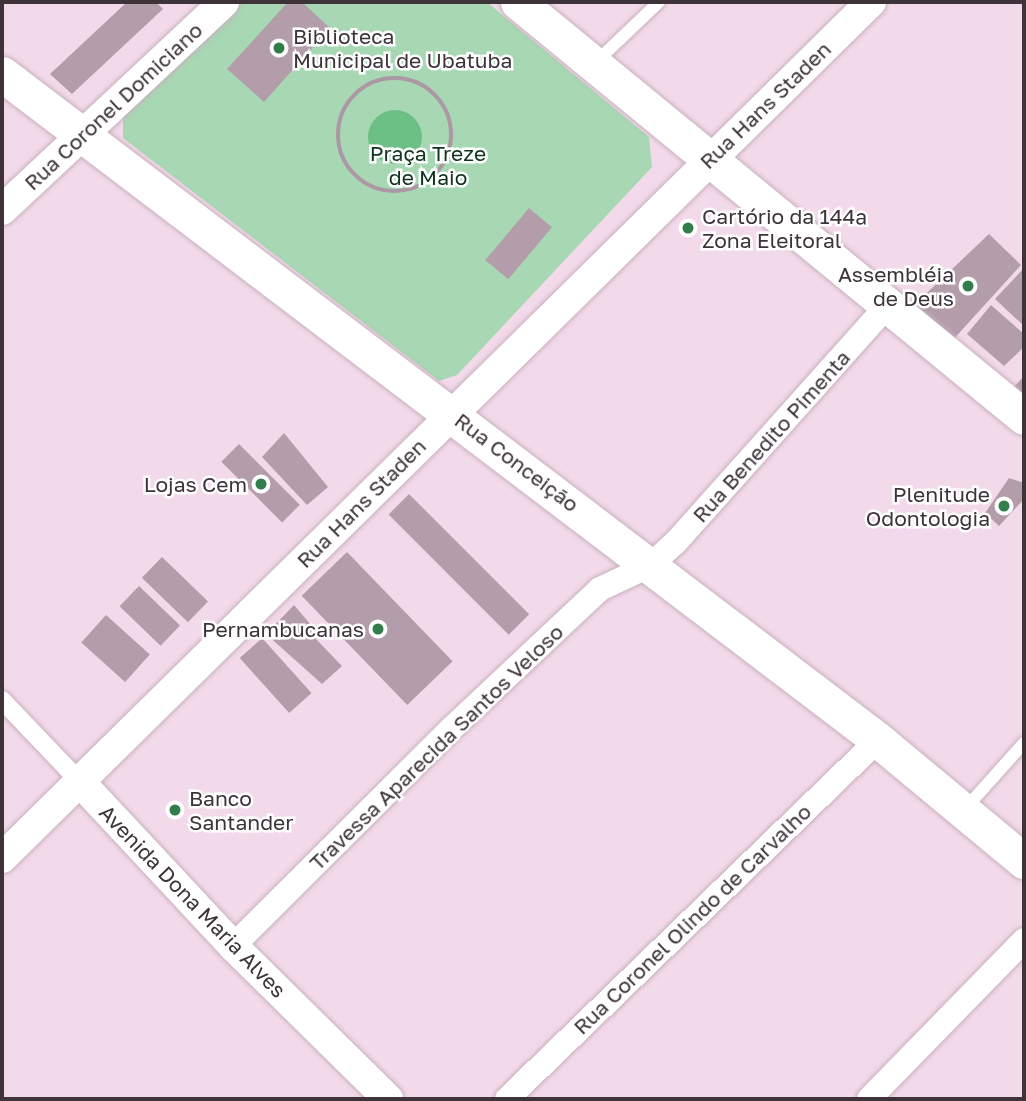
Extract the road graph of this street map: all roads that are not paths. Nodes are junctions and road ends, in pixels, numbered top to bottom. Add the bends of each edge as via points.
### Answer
1 (224, 2) edge
2 (518, 2) edge
3 (659, 2) edge
4 (870, 2) edge
5 (593, 65) junction
6 (2, 74) edge
7 (82, 136) junction
8 (708, 160) junction
9 (2, 210) edge
10 (888, 305) junction
11 (451, 412) junction
12 (1024, 417) edge
13 (651, 565) junction
14 (2, 700) edge
15 (878, 740) junction
16 (1024, 743) edge
17 (81, 783) junction
18 (964, 811) junction
19 (2, 858) edge
20 (1024, 861) edge
21 (1024, 940) edge
22 (233, 946) junction
23 (388, 1099) edge
24 (507, 1099) edge
25 (869, 1099) edge

1 - 7 street, Rua Coronel Domiciano
2 - 5 main road
3 - 5 lane
4 - 8 street, Rua Hans Staden
5 - 8 main road
6 - 7 main road, Rua Conceição
7 - 9 street, Rua Coronel Domiciano
7 - 11 main road, Rua Conceição
8 - 10 main road
8 - 11 street, Rua Hans Staden
10 - 12 main road
10 - 13 street, Rua Benedito Pimenta
11 - 13 main road, Rua Conceição
11 - 17 street, Rua Hans Staden
13 - 15 main road, Rua Conceição
13 - 22 street, Travessa Aparecida Santos Veloso via 600,589 452,728
14 - 17 street, Avenida Dona Maria Alves
15 - 18 main road, Rua Conceição
15 - 24 street, Rua Coronel Olindo de Carvalho
16 - 18 lane
17 - 19 street, Rua Hans Staden
17 - 22 street, Avenida Dona Maria Alves
18 - 20 main road, Rua Conceição
21 - 25 street
22 - 23 street, Avenida Dona Maria Alves

